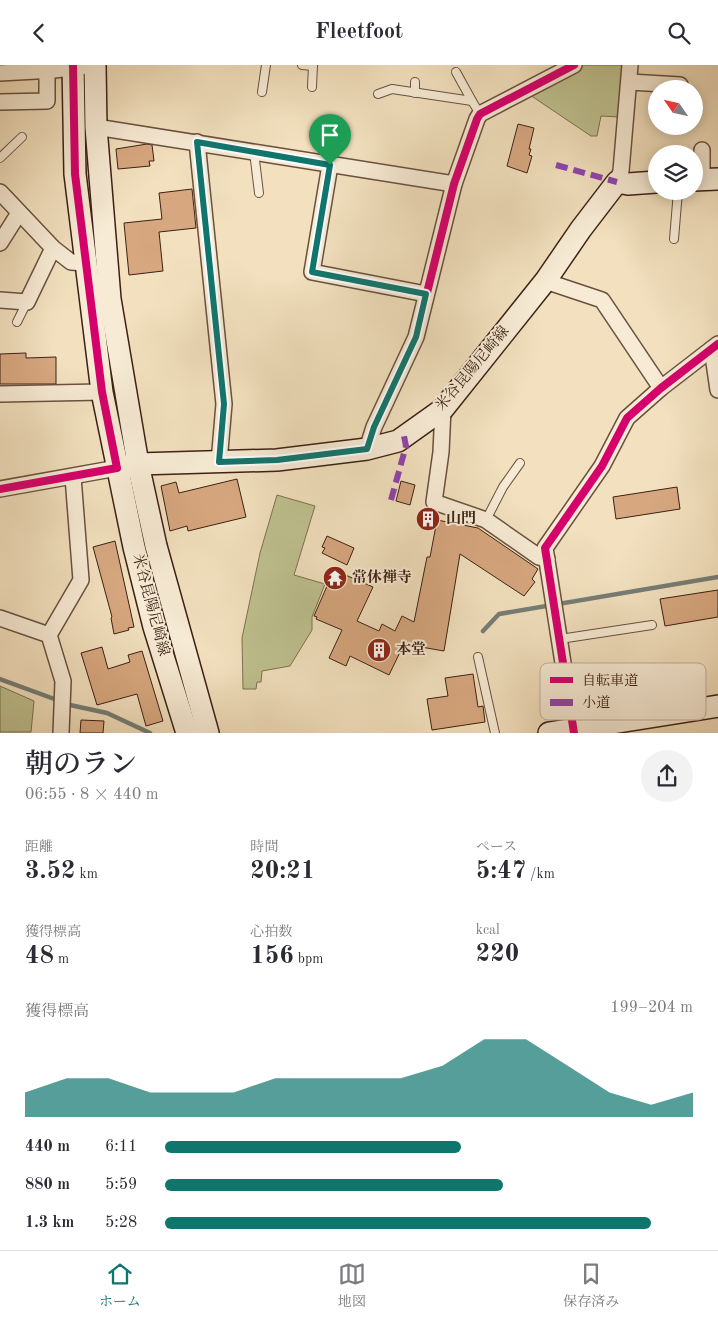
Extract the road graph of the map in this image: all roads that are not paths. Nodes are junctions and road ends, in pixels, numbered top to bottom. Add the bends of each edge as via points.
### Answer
1 (266, 65) edge
2 (302, 65) edge
3 (313, 65) edge
4 (574, 65) edge
5 (630, 65) edge
6 (83, 66) edge
7 (47, 71) junction
8 (456, 72) dead end
9 (0, 73) edge
10 (415, 82) dead end
11 (630, 82) junction
12 (648, 83) edge
13 (312, 87) dead end
14 (262, 92) dead end
15 (415, 93) junction
16 (378, 94) dead end
17 (0, 102) edge
18 (476, 107) junction
19 (96, 127) junction
20 (22, 137) dead end
21 (197, 142) junction
22 (254, 152) junction
23 (0, 158) edge
24 (330, 165) junction
25 (703, 165) edge
26 (704, 180) edge
27 (617, 182) junction
28 (648, 183) edge
29 (454, 184) junction
30 (0, 192) edge
31 (259, 193) dead end
32 (677, 200) edge
33 (19, 213) junction
34 (674, 239) dead end
35 (0, 243) edge
36 (53, 248) junction
37 (86, 263) junction
38 (546, 280) junction
39 (426, 294) junction
40 (0, 300) edge
41 (27, 302) junction
42 (17, 322) dead end
43 (715, 347) edge
44 (662, 389) junction
45 (718, 390) edge
46 (102, 392) junction
47 (0, 394) edge
48 (443, 409) junction
49 (367, 449) junction
50 (219, 462) junction
51 (520, 463) dead end
52 (138, 464) junction
53 (117, 468) junction
54 (73, 477) junction
55 (0, 489) edge
56 (486, 520) junction
57 (547, 559) junction
58 (0, 618) edge
59 (652, 625) dead end
60 (49, 635) junction
61 (560, 639) junction
62 (478, 657) dead end
63 (564, 663) edge
64 (662, 720) edge
65 (642, 725) edge
66 (574, 730) edge
67 (61, 733) edge
68 (187, 733) edge
69 (208, 733) edge
70 (495, 733) edge
71 (549, 733) edge

1 - 14 lane via 267,82
2 - 3 lane
3 - 13 lane
4 - 18 street
5 - 11 street
6 - 7 street
6 - 19 main road
6 - 37 main road via 75,174
7 - 9 street
7 - 17 street via 47,101
8 - 18 lane
10 - 15 lane
11 - 12 street
11 - 27 street via 621,171
15 - 16 lane via 392,89
15 - 18 lane
18 - 29 street via 477,119
19 - 21 street
19 - 52 main road via 110,299
20 - 23 lane
21 - 22 street
21 - 50 street via 224,404
22 - 24 street
22 - 31 lane
24 - 29 street
24 - 39 street via 312,272
25 - 26 street
27 - 28 main road
27 - 38 main road, 米谷昆陽尼崎線
29 - 39 street
30 - 33 street
32 - 34 lane
33 - 35 street
33 - 36 street
36 - 37 street via 71,262
36 - 41 street
37 - 46 main road
38 - 44 street via 602,299
38 - 48 main road, 米谷昆陽尼崎線
39 - 49 street via 416,337
40 - 41 street
41 - 42 lane
43 - 44 street
43 - 45 street
44 - 57 street via 627,419 602,466 545,548
46 - 47 street
46 - 53 main road
48 - 49 main road, 米谷昆陽尼崎線 via 398,441
48 - 56 street via 434,502
49 - 50 main road, 米谷昆陽尼崎線 via 277,460
50 - 52 main road, 米谷昆陽尼崎線
51 - 56 lane
52 - 53 main road, 米谷昆陽尼崎線
52 - 69 main road, 米谷昆陽尼崎線 via 156,546
53 - 54 street
53 - 68 main road, 米谷昆陽尼崎線 via 152,618
54 - 55 street
54 - 60 street via 81,580
56 - 57 street via 539,557
57 - 61 street
58 - 60 street
59 - 61 lane
60 - 67 street via 63,681
61 - 63 street
62 - 70 lane
64 - 65 main road
65 - 66 main road
66 - 71 main road

